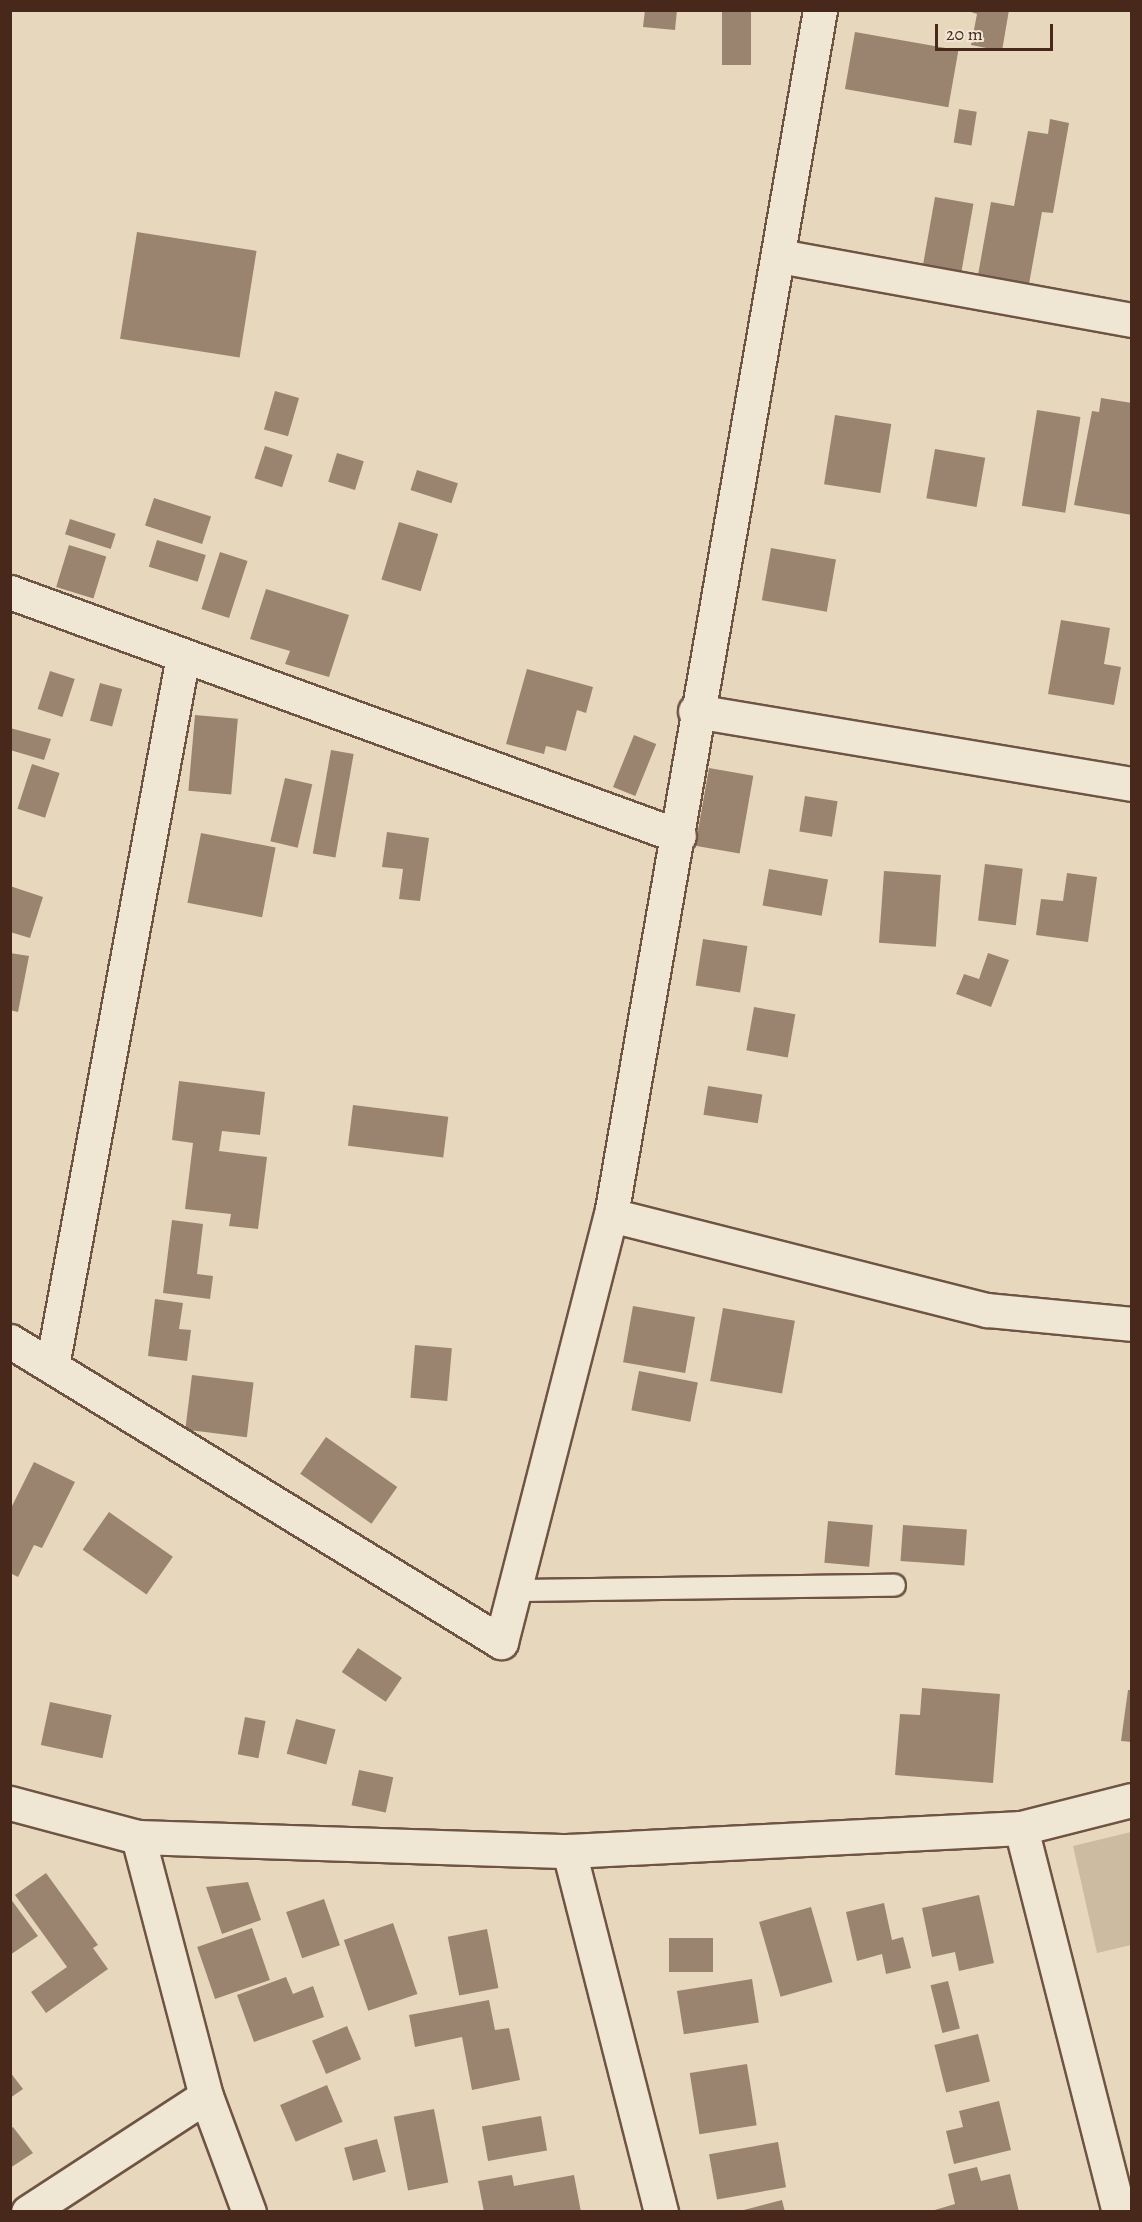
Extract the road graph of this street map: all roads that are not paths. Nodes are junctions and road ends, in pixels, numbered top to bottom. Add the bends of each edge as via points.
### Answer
1 (820, 10) edge
2 (779, 256) junction
3 (1131, 320) edge
4 (10, 592) edge
5 (183, 656) junction
6 (695, 711) junction
7 (1131, 784) edge
8 (679, 836) junction
9 (611, 1215) junction
10 (1131, 1324) edge
11 (10, 1341) edge
12 (52, 1366) junction
13 (894, 1585) dead end
14 (515, 1590) junction
15 (1131, 1800) edge
16 (15, 1806) edge
17 (1021, 1828) junction
18 (138, 1837) junction
19 (569, 1851) junction
20 (206, 2096) junction
21 (28, 2211) edge
22 (249, 2211) edge
23 (661, 2211) edge
24 (1119, 2211) edge

1 - 2 street
2 - 3 street
2 - 6 street
4 - 5 street
5 - 8 street
5 - 12 street
6 - 7 street
6 - 8 street
8 - 9 street
9 - 10 street via 987,1310
9 - 14 street
11 - 12 street
12 - 14 street via 501,1642
13 - 14 lane
15 - 17 street
16 - 18 street
17 - 19 street
17 - 24 street
18 - 19 street
18 - 20 street
19 - 23 street
20 - 21 street
20 - 22 street

